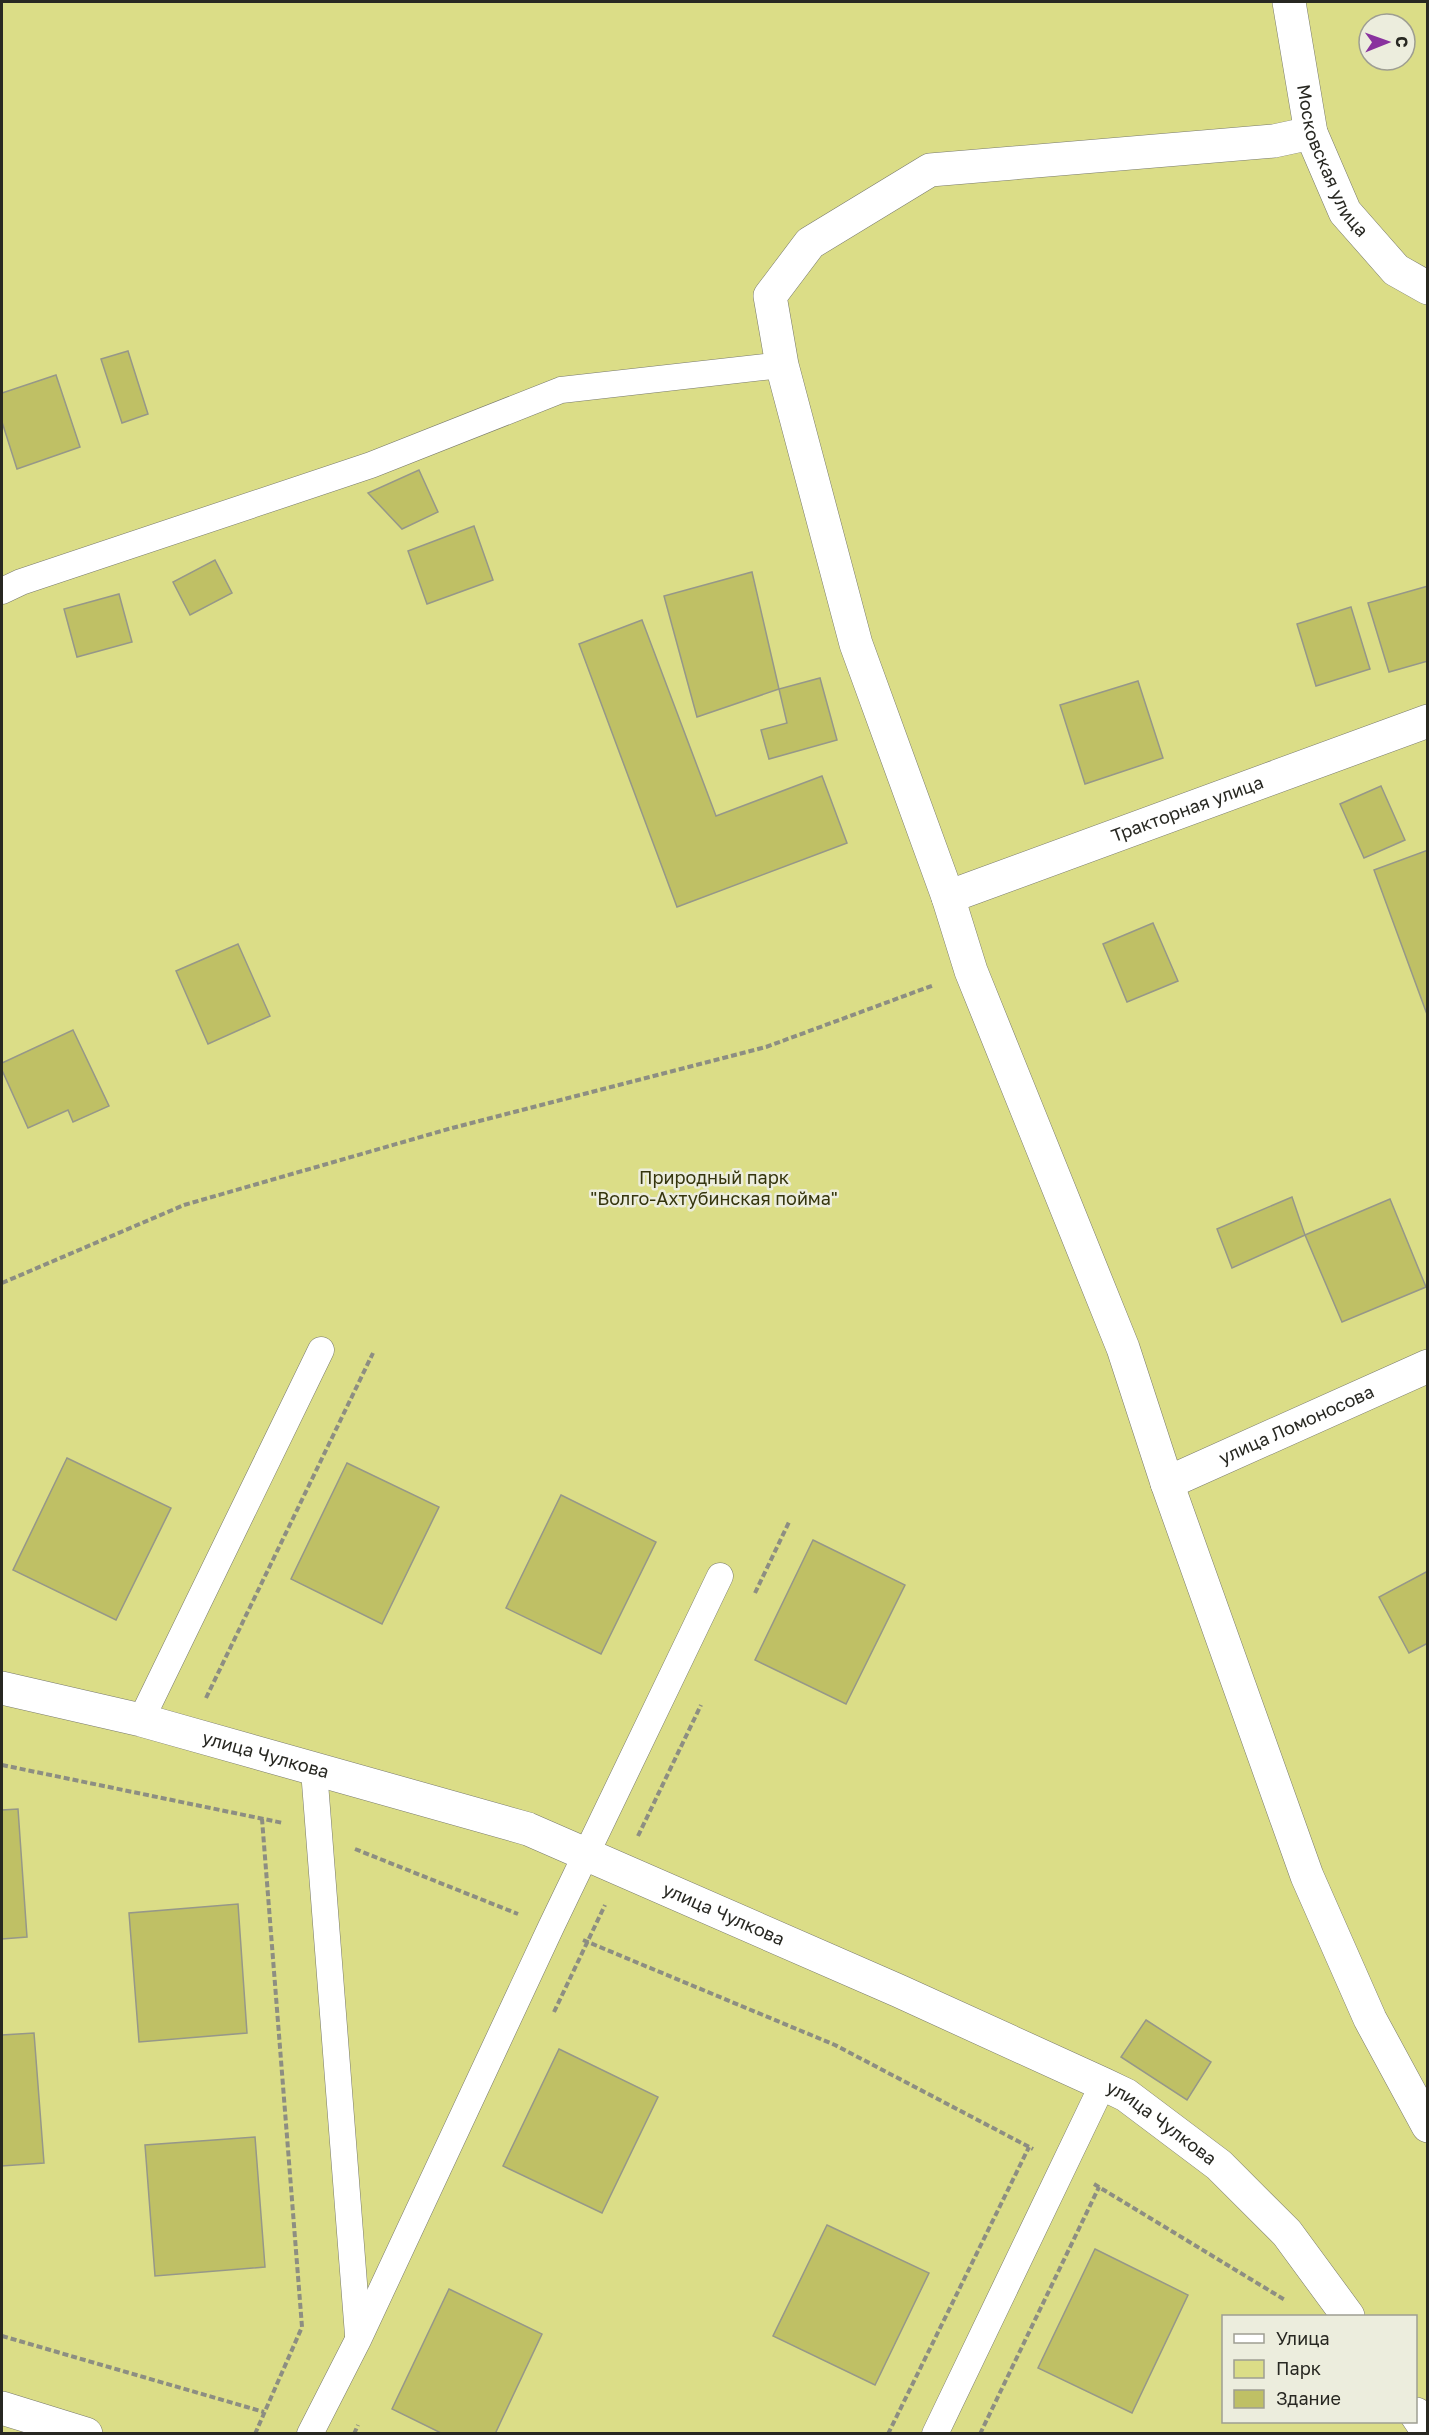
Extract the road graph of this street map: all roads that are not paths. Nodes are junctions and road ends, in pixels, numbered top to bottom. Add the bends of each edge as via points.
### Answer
1 (1289, 2) edge
2 (1311, 133) junction
3 (1428, 288) edge
4 (782, 365) junction
5 (2, 591) edge
6 (1428, 721) edge
7 (948, 897) junction
8 (321, 1350) dead end
9 (1428, 1366) edge
10 (1167, 1483) junction
11 (720, 1576) dead end
12 (2, 1688) edge
13 (141, 1720) junction
14 (314, 1770) junction
15 (586, 1855) junction
16 (1103, 2084) junction
17 (1428, 2126) edge
18 (1347, 2315) edge
19 (359, 2338) junction
20 (2, 2408) edge
21 (1417, 2416) edge
22 (1428, 2432) edge
23 (86, 2433) edge
24 (310, 2433) edge
25 (935, 2433) edge

1 - 2 street, Московская улица
2 - 3 street, Московская улица via 1345,212 1396,270
2 - 4 street via 1274,141 930,170 810,243 770,296
4 - 5 lane via 561,390 371,465
4 - 7 street via 856,644
6 - 7 street, Тракторная улица
7 - 10 street via 971,971 1123,1348
8 - 13 lane
9 - 10 street, улица Ломоносова
10 - 17 street via 1307,1876 1370,2019
11 - 15 lane
12 - 13 street, улица Чулкова
13 - 14 street, улица Чулкова
14 - 15 street, улица Чулкова via 528,1829
14 - 19 lane
15 - 16 street, улица Чулкова
15 - 19 lane
16 - 18 street, улица Чулкова via 1126,2095 1219,2165 1287,2234
16 - 25 lane
19 - 24 lane
20 - 23 street
21 - 22 street

